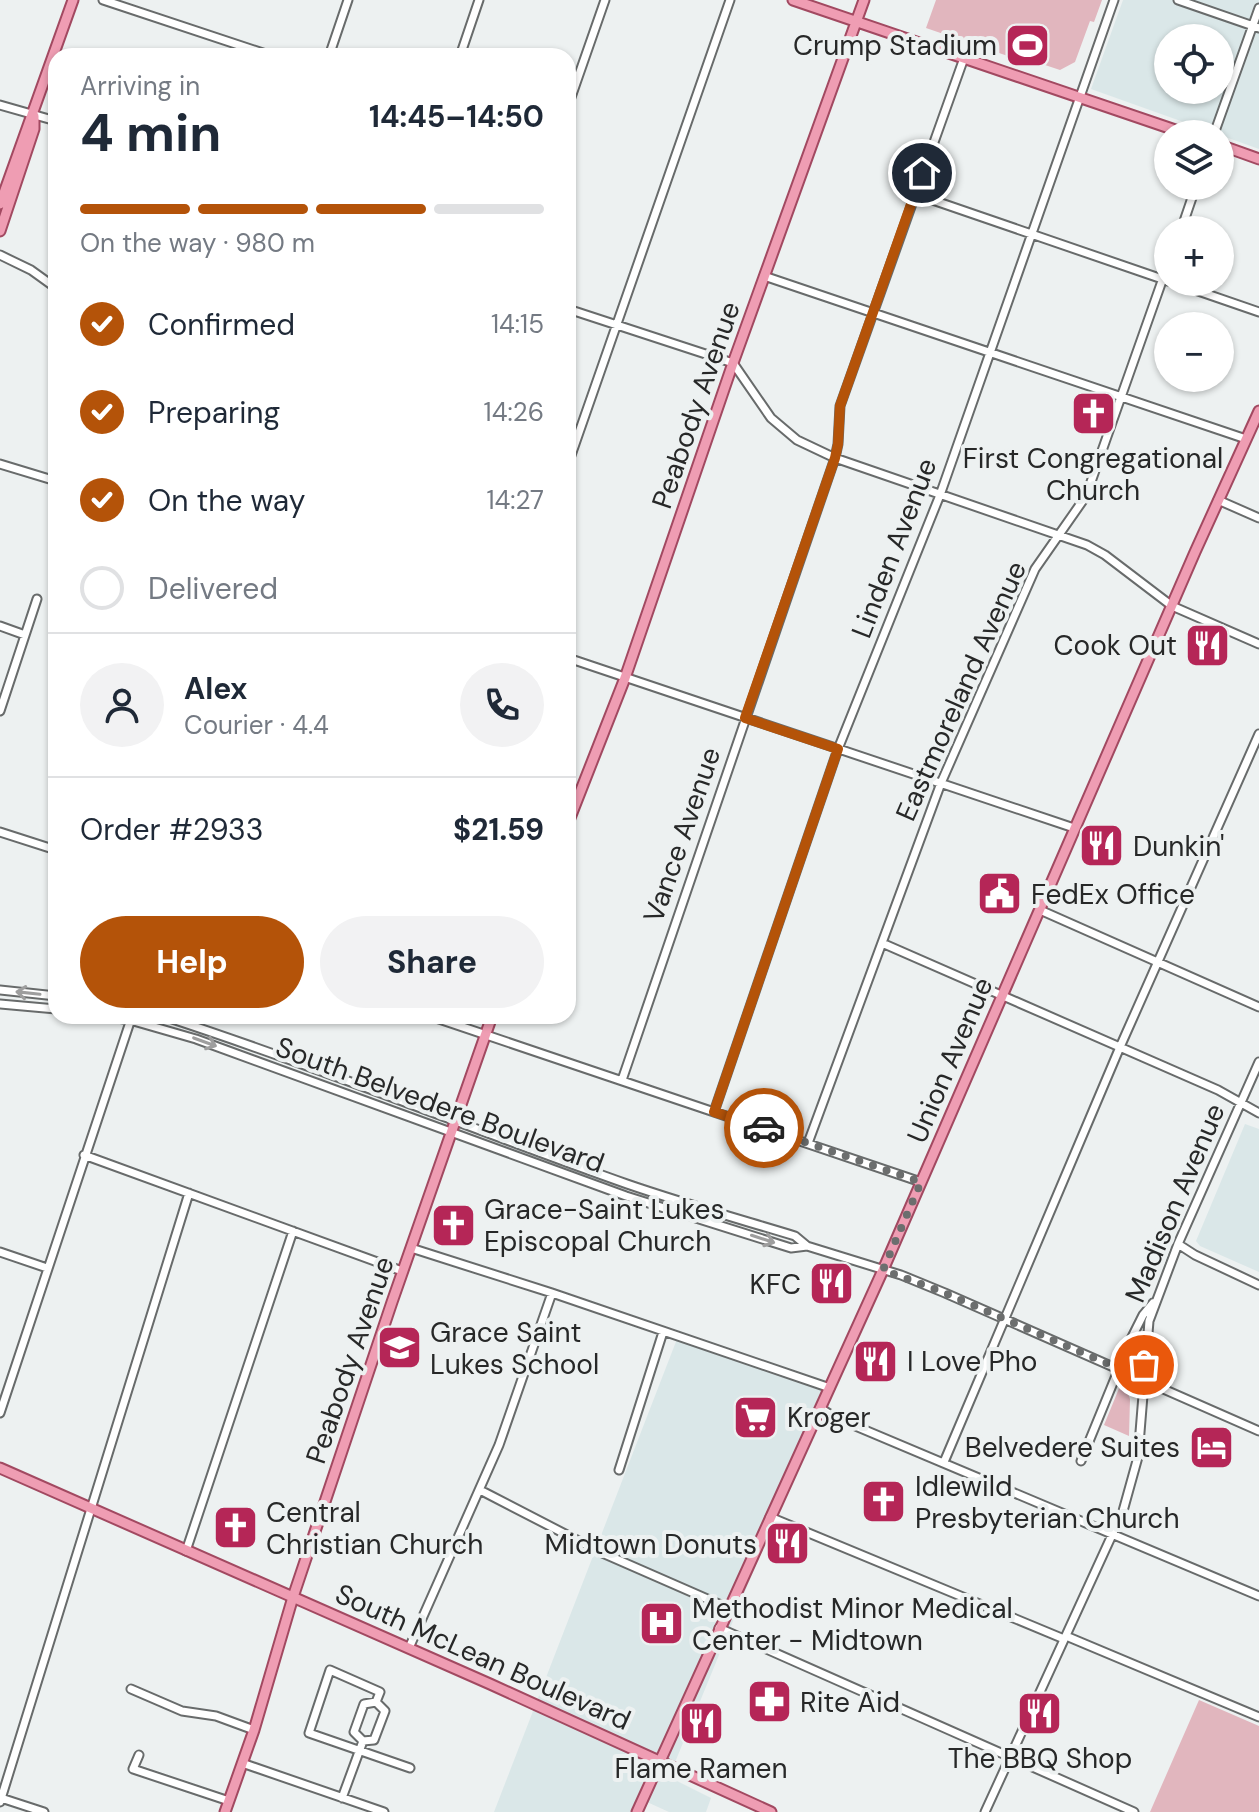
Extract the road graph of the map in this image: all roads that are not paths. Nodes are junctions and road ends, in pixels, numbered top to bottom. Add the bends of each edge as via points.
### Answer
1 (73, 0) edge
2 (103, 0) edge
3 (348, 0) edge
4 (479, 0) edge
5 (605, 0) edge
6 (730, 0) edge
7 (793, 0) edge
8 (864, 0) edge
9 (1114, 0) edge
10 (1178, 0) edge
11 (1259, 8) edge
12 (857, 22) junction
13 (1256, 27) edge
14 (57, 48) edge
15 (248, 48) edge
16 (332, 48) edge
17 (463, 48) edge
18 (964, 58) junction
19 (48, 73) edge
20 (576, 83) edge
21 (1079, 96) junction
22 (0, 105) edge
23 (34, 114) junction
24 (48, 118) edge
25 (1219, 120) edge
26 (1154, 122) edge
27 (1234, 150) edge
28 (1259, 159) edge
29 (915, 194) junction
30 (0, 204) edge
31 (0, 231) edge
32 (1030, 234) junction
33 (0, 255) edge
34 (1154, 275) edge
35 (764, 276) junction
36 (48, 282) edge
37 (1162, 296) edge
38 (1214, 296) edge
39 (576, 312) edge
40 (873, 312) junction
41 (1259, 312) edge
42 (618, 325) junction
43 (989, 352) junction
44 (733, 363) junction
45 (1121, 396) junction
46 (1259, 411) edge
47 (1246, 439) junction
48 (576, 442) edge
49 (835, 458) junction
50 (0, 464) edge
51 (48, 479) edge
52 (940, 495) junction
53 (1218, 500) junction
54 (1259, 518) edge
55 (1061, 534) junction
56 (37, 599) dead end
57 (1172, 606) junction
58 (0, 626) edge
59 (25, 635) junction
60 (1259, 644) edge
61 (576, 661) edge
62 (625, 678) junction
63 (3, 688) edge
64 (0, 711) edge
65 (745, 718) junction
66 (1259, 734) edge
67 (838, 749) junction
68 (941, 783) junction
69 (576, 803) edge
70 (1074, 828) junction
71 (0, 832) edge
72 (48, 847) edge
73 (1040, 910) junction
74 (882, 943) junction
75 (1158, 963) junction
76 (0, 990) edge
77 (1002, 994) junction
78 (48, 995) edge
79 (0, 1004) edge
80 (1259, 1007) edge
81 (48, 1008) edge
82 (129, 1024) edge
83 (150, 1024) edge
84 (187, 1024) edge
85 (453, 1024) edge
86 (489, 1024) edge
87 (484, 1035) junction
88 (1120, 1047) junction
89 (301, 1062) junction
90 (1259, 1062) edge
91 (296, 1076) junction
92 (622, 1080) junction
93 (1241, 1103) junction
94 (714, 1112) junction
95 (1259, 1113) edge
96 (454, 1121) junction
97 (450, 1133) junction
98 (808, 1143) junction
99 (84, 1155) junction
100 (921, 1182) junction
101 (189, 1193) junction
102 (293, 1231) junction
103 (1178, 1244) junction
104 (807, 1246) junction
105 (411, 1248) junction
106 (0, 1252) edge
107 (47, 1268) junction
108 (883, 1270) junction
109 (402, 1271) junction
110 (1259, 1285) edge
111 (552, 1293) junction
112 (1155, 1301) junction
113 (1005, 1319) junction
114 (663, 1332) junction
115 (1120, 1369) junction
116 (1143, 1379) junction
117 (830, 1388) junction
118 (820, 1408) junction
119 (0, 1413) edge
120 (1259, 1431) edge
121 (1081, 1461) dead end
122 (944, 1462) junction
123 (0, 1468) edge
124 (619, 1470) dead end
125 (480, 1490) junction
126 (90, 1509) junction
127 (770, 1517) junction
128 (1113, 1534) junction
129 (186, 1551) junction
130 (1259, 1596) edge
131 (293, 1597) junction
132 (728, 1608) junction
133 (719, 1628) junction
134 (1065, 1637) junction
135 (409, 1648) junction
136 (131, 1689) dead end
137 (376, 1702) junction
138 (1259, 1717) edge
139 (254, 1730) junction
140 (363, 1741) junction
141 (359, 1750) junction
142 (139, 1755) dead end
143 (1010, 1756) junction
144 (660, 1760) junction
145 (242, 1763) junction
146 (410, 1768) dead end
147 (4, 1771) edge
148 (342, 1798) junction
149 (1, 1800) edge
150 (229, 1801) junction
151 (374, 1810) edge
152 (44, 1812) edge
153 (225, 1812) edge
154 (384, 1812) edge
155 (637, 1812) edge
156 (771, 1812) edge
157 (985, 1812) edge
158 (1134, 1812) edge

1 - 14 main road
2 - 15 street
3 - 16 street
4 - 17 street
5 - 20 street
6 - 42 street
7 - 12 main road
8 - 12 main road, Peabody Avenue
9 - 21 street, Linden Avenue
10 - 13 street
11 - 13 street
12 - 18 main road
12 - 35 main road, Peabody Avenue
13 - 25 street
18 - 21 main road
18 - 29 street, Vance Avenue
19 - 23 main road
21 - 26 main road
21 - 32 street, Linden Avenue
22 - 23 street
23 - 24 street
23 - 30 main road
23 - 31 main road via 34,129
27 - 28 main road
29 - 32 street
29 - 40 street, Vance Avenue
32 - 34 street
32 - 43 street, Linden Avenue
33 - 36 street
35 - 40 street
35 - 44 main road, Peabody Avenue
37 - 45 street, Eastmoreland Avenue
38 - 41 street
39 - 42 street
40 - 43 street
40 - 49 street, Vance Avenue via 840,406
42 - 44 street
42 - 48 street
43 - 45 street
43 - 52 street, Linden Avenue
44 - 49 street via 771,418 797,440
44 - 62 main road, Peabody Avenue
45 - 47 street
45 - 55 street, Eastmoreland Avenue via 1086,496
46 - 47 main road, Union Avenue
47 - 53 main road, Union Avenue
49 - 52 street
49 - 65 street, Vance Avenue
50 - 51 street
52 - 55 street
52 - 67 street, Linden Avenue
53 - 54 street
53 - 57 main road, Union Avenue
55 - 57 street via 1105,555
55 - 68 street, Eastmoreland Avenue via 1035,569
56 - 59 street
57 - 60 street
57 - 70 main road, Union Avenue
58 - 59 street
59 - 63 street
61 - 62 street
62 - 65 street
62 - 69 main road, Peabody Avenue
63 - 64 street
65 - 67 street
65 - 92 street, Vance Avenue
66 - 75 street
67 - 68 street
67 - 94 street, Linden Avenue
68 - 70 street
68 - 74 street, Eastmoreland Avenue
70 - 73 main road, Union Avenue
71 - 72 street
73 - 75 street
73 - 77 main road, Union Avenue
74 - 77 street
74 - 98 street, Eastmoreland Avenue
75 - 80 street
75 - 88 street
78 -> 76 street
77 - 88 street
77 - 100 main road, Union Avenue
79 - 81 street
82 - 99 street
83 -> 91 street, South Belvedere Boulevard
84 - 89 street, South Belvedere Boulevard
85 - 87 street
86 - 87 main road, Peabody Avenue
87 - 92 street
87 - 96 main road, Peabody Avenue
88 - 93 street
88 - 113 street
89 - 91 street
89 - 96 street, South Belvedere Boulevard
90 - 93 street, Madison Avenue
91 - 97 street, South Belvedere Boulevard
92 - 94 street
93 - 95 street
93 - 103 street, Madison Avenue
94 - 98 street
96 - 97 main road, Peabody Avenue
96 - 104 street, South Belvedere Boulevard via 630,1185 795,1236
97 -> 104 street, South Belvedere Boulevard via 626,1196 785,1246
97 - 105 main road, Peabody Avenue
98 - 100 street
99 - 101 street
99 - 107 street
100 - 108 main road, Union Avenue
101 - 102 street
101 - 126 street
102 - 109 street
102 - 129 street
103 - 110 street
103 - 112 street, Madison Avenue
104 - 108 street, South Belvedere Boulevard
105 - 109 main road, Peabody Avenue
105 - 111 street
106 - 107 street
107 - 119 street
108 - 113 street, South Belvedere Boulevard
108 - 117 main road, Union Avenue
109 - 131 main road, Peabody Avenue
111 - 114 street
111 - 125 street
112 - 115 street via 1143,1315
112 - 116 street, Madison Avenue
113 - 115 street, South Belvedere Boulevard
113 - 122 street
114 - 117 street
114 - 124 street
115 - 116 street, South Belvedere Boulevard
115 - 121 street
116 - 120 street, South Belvedere Boulevard
116 - 128 street, Madison Avenue via 1138,1457
117 - 118 main road, Union Avenue
118 - 122 street
118 - 127 main road, Union Avenue
122 - 128 street
123 - 126 main road, South McLean Boulevard
125 - 132 street via 539,1523
125 - 135 street
126 - 129 main road, South McLean Boulevard
126 - 147 street
127 - 132 main road, Union Avenue
127 - 134 street
128 - 130 street
128 - 134 street, Madison Avenue
129 - 131 main road, South McLean Boulevard
131 - 135 main road, South McLean Boulevard
131 - 139 main road, Peabody Avenue
132 - 133 main road, Union Avenue
133 - 143 street
133 - 144 main road, Union Avenue
134 - 138 street
134 - 143 street, Madison Avenue
135 - 144 main road, South McLean Boulevard
136 - 139 street via 182,1711
137 - 140 street via 364,1704 354,1732
137 - 140 street via 385,1711 374,1740
137 - 141 street via 380,1692 330,1670 309,1733
139 - 145 main road, Peabody Avenue
140 - 141 street
141 - 146 street
141 - 148 street
142 - 150 street via 133,1769
143 - 157 street, Madison Avenue
143 - 158 street
144 - 155 main road, Union Avenue
144 - 156 main road, South McLean Boulevard
145 - 148 street
145 - 150 main road, Peabody Avenue
147 - 149 street
148 - 151 street
149 - 152 street
150 - 153 main road, Peabody Avenue
151 - 154 street

